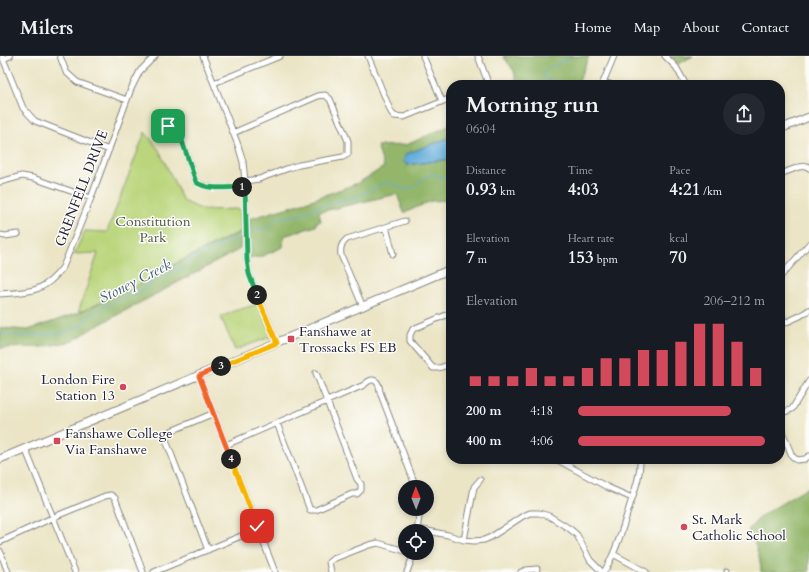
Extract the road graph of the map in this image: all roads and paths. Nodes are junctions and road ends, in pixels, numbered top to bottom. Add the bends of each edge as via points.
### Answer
1 (10, 56) edge
2 (60, 56) edge
3 (155, 56) edge
4 (203, 56) edge
5 (280, 56) edge
6 (368, 56) edge
7 (423, 56) edge
8 (478, 56) edge
9 (614, 56) edge
10 (665, 56) edge
11 (3, 58) edge
12 (487, 80) edge
13 (604, 80) edge
14 (683, 80) edge
15 (214, 84) junction
16 (127, 100) junction
17 (446, 100) edge
18 (442, 101) junction
19 (809, 117) edge
20 (785, 127) edge
21 (179, 132) dead end
22 (233, 133) junction
23 (109, 150) junction
24 (809, 168) edge
25 (785, 172) edge
26 (245, 180) junction
27 (0, 182) edge
28 (245, 187) junction
29 (91, 198) junction
30 (405, 221) dead end
31 (386, 227) junction
32 (18, 234) dead end
33 (0, 235) edge
34 (809, 244) edge
35 (392, 254) dead end
36 (446, 271) edge
37 (785, 271) edge
38 (0, 294) edge
39 (363, 306) junction
40 (809, 310) edge
41 (446, 316) edge
42 (785, 323) edge
43 (277, 343) junction
44 (446, 366) edge
45 (316, 374) dead end
46 (199, 376) junction
47 (809, 381) edge
48 (326, 401) junction
49 (785, 412) edge
50 (214, 413) junction
51 (277, 423) junction
52 (785, 438) edge
53 (226, 445) junction
54 (25, 448) junction
55 (809, 456) edge
56 (0, 459) edge
57 (565, 464) edge
58 (640, 464) edge
59 (413, 480) edge
60 (480, 480) dead end
61 (632, 498) junction
62 (54, 517) junction
63 (258, 529) junction
64 (434, 533) edge
65 (464, 540) junction
66 (0, 542) edge
67 (398, 549) edge
68 (208, 550) junction
69 (0, 551) edge
70 (613, 554) junction
71 (410, 560) edge
72 (538, 569) dead end
73 (8, 572) edge
74 (75, 572) edge
75 (143, 572) edge
76 (154, 572) edge
77 (275, 572) edge
78 (331, 572) edge
79 (407, 572) edge
80 (521, 572) edge
81 (603, 572) edge
82 (646, 572) edge

1 - 11 street
2 - 16 street via 66,72 77,82
3 - 16 street, GRENFELL DRIVE via 140,71
4 - 15 street
5 - 15 street
6 - 18 street via 394,116 404,117
7 - 18 street
8 - 12 street
9 - 13 street
10 - 14 street via 676,67
11 - 23 street via 23,108 35,121
15 - 22 street
16 - 23 street, GRENFELL DRIVE
17 - 18 street
19 - 20 main road
21 - 28 street via 196,182 207,187
22 - 26 street via 240,151
22 - 26 street via 325,95 330,99 348,141 348,154 343,157 299,165 259,179
23 - 29 street, GRENFELL DRIVE
24 - 25 street via 799,167
26 - 28 street
27 - 29 street via 22,176
28 - 43 street via 249,274
29 - 38 street, GRENFELL DRIVE via 57,276 38,289
30 - 31 street
31 - 35 street
31 - 39 street via 347,239 340,249
32 - 33 street
34 - 37 street
36 - 39 main road
39 - 43 main road
40 - 42 street
41 - 44 street via 413,329 410,335 410,341 433,368
43 - 46 main road
45 - 48 street
46 - 50 street
46 - 54 main road
47 - 49 street via 792,409
48 - 51 street
48 - 51 street via 361,484 361,490 356,494 310,510
48 - 59 street via 364,385 368,380 377,382
50 - 53 street
50 - 68 street via 169,432 166,438
51 - 53 street
52 - 55 street via 792,456 797,460
53 - 63 street
54 - 56 main road
54 - 62 street
57 - 61 street
58 - 61 street
60 - 65 street via 474,487
61 - 70 street
62 - 66 street
62 - 74 street
62 - 75 street via 111,495 115,498
63 - 68 street
63 - 77 street
64 - 65 street
65 - 81 street via 484,540 522,516 539,513 549,516 577,535 590,560
67 - 78 street via 378,543 369,545 333,559 329,562
68 - 76 street
69 - 73 street
70 - 81 street
70 - 82 street
71 - 79 street
72 - 80 street

